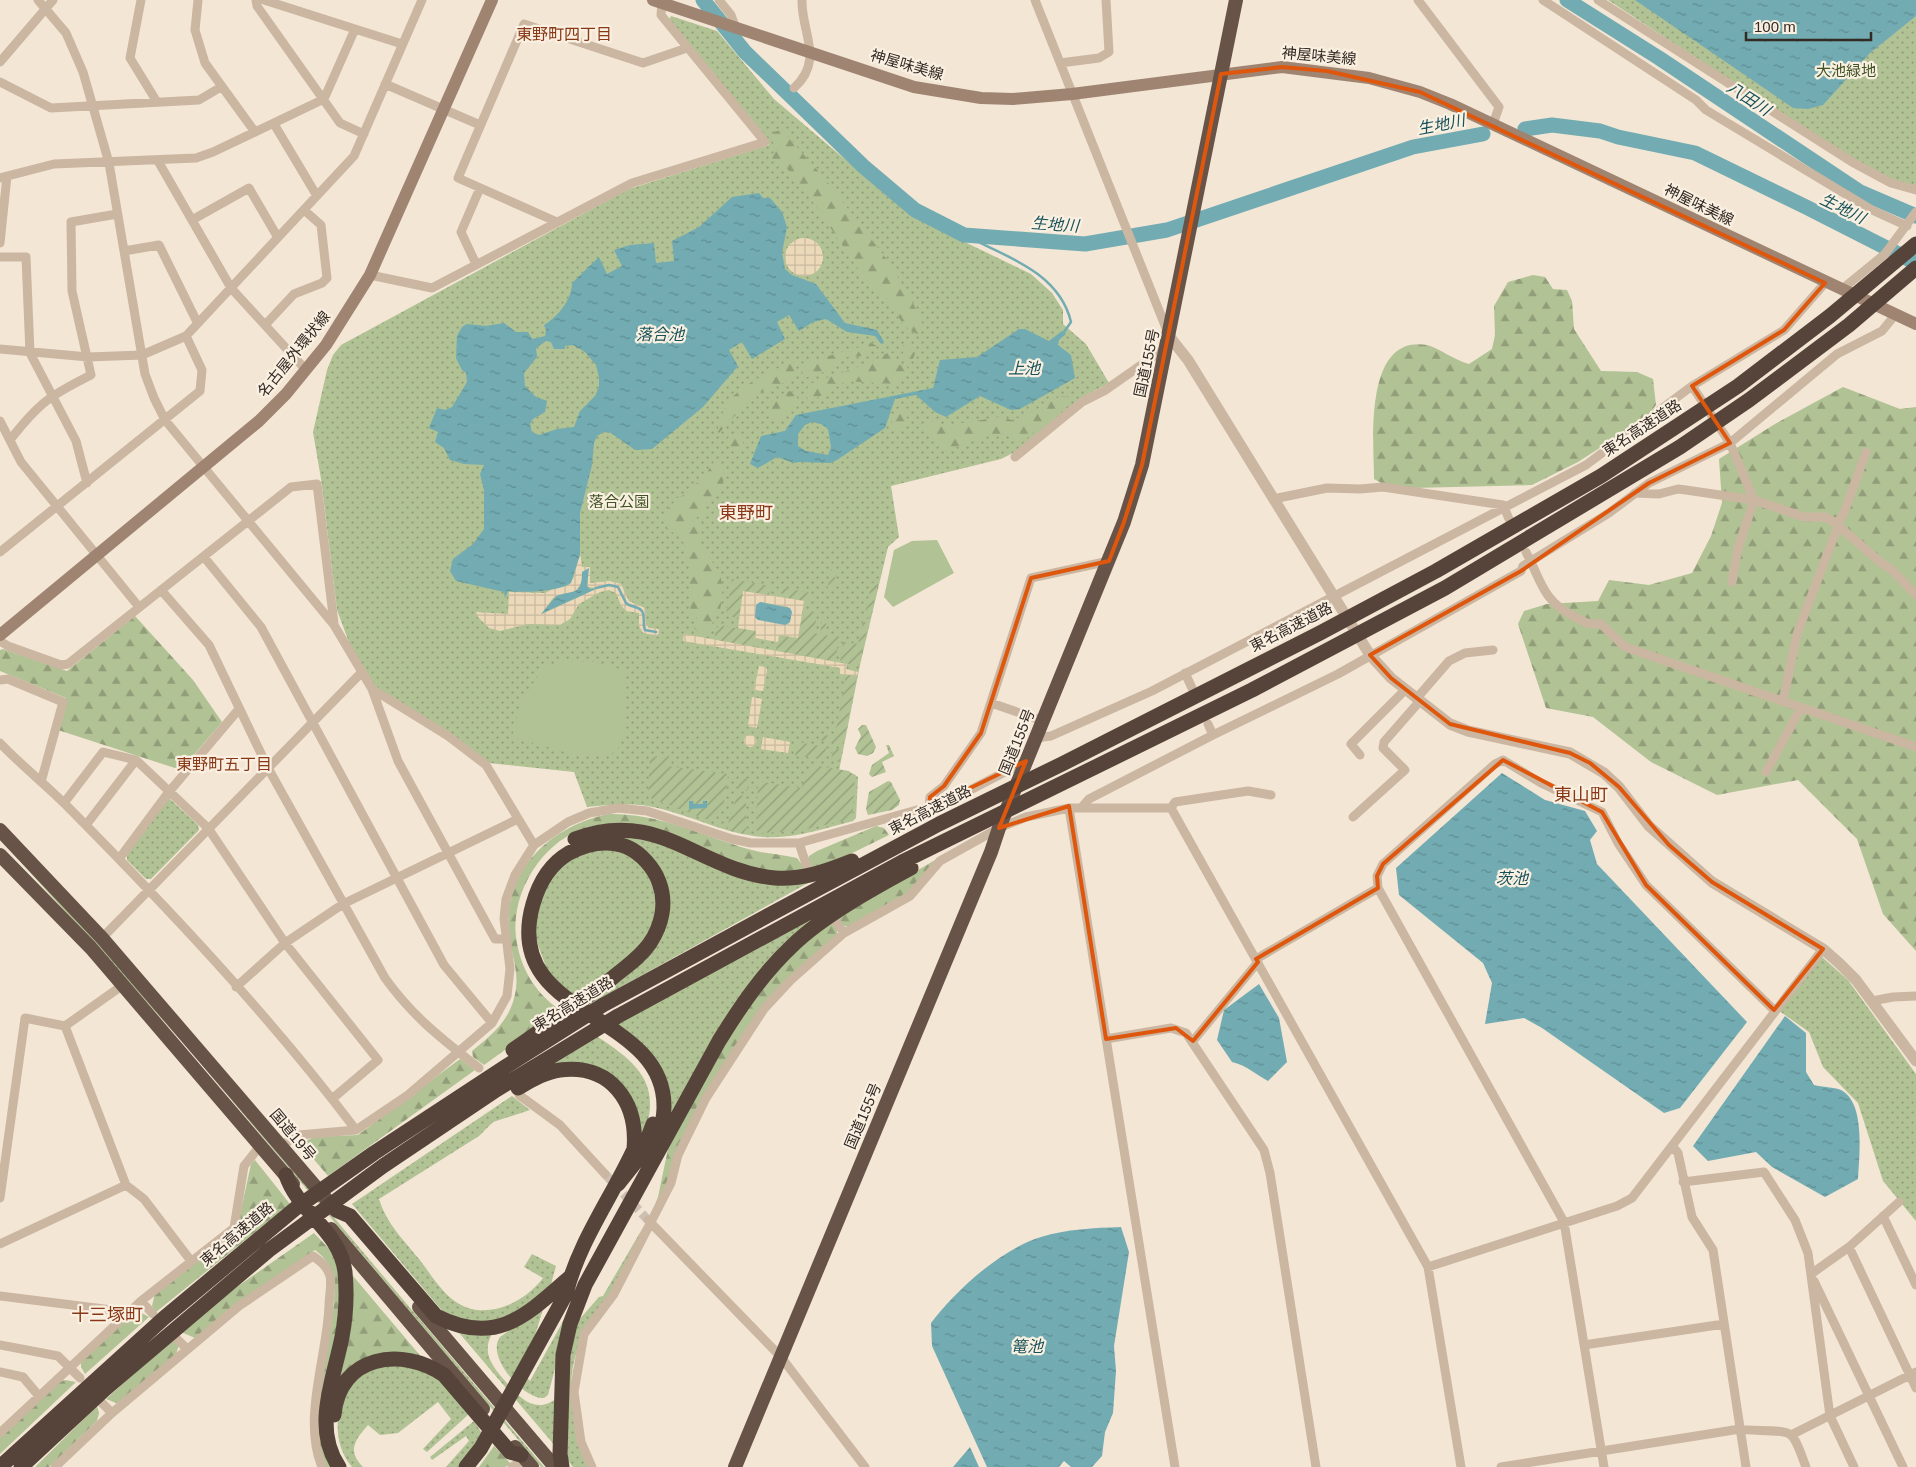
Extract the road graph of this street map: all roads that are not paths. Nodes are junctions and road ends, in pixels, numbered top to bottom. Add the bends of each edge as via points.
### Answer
1 (38, 0) edge
2 (53, 0) edge
3 (141, 0) edge
4 (198, 0) edge
5 (256, 0) edge
6 (264, 0) edge
7 (422, 0) edge
8 (492, 0) edge
9 (719, 0) edge
10 (802, 0) edge
11 (1035, 0) edge
12 (1106, 0) edge
13 (1236, 0) edge
14 (1418, 0) edge
15 (1543, 0) edge
16 (1598, 0) edge
17 (657, 1) edge
18 (46, 10) junction
19 (735, 26) junction
20 (355, 30) junction
21 (402, 44) junction
22 (688, 48) junction
23 (810, 51) junction
24 (0, 62) edge
25 (1060, 63) junction
26 (1221, 74) junction
27 (0, 82) edge
28 (385, 84) junction
29 (221, 87) junction
30 (794, 88) dead end
31 (1072, 94) junction
32 (324, 99) junction
33 (157, 102) junction
34 (92, 105) junction
35 (444, 109) junction
36 (274, 124) junction
37 (1493, 124) junction
38 (480, 125) junction
39 (256, 132) junction
40 (364, 134) junction
41 (158, 160) junction
42 (109, 163) junction
43 (4, 177) edge
44 (480, 188) junction
45 (1916, 190) edge
46 (317, 196) junction
47 (304, 210) junction
48 (1916, 212) edge
49 (117, 214) junction
50 (192, 220) junction
51 (557, 222) junction
52 (1907, 226) junction
53 (278, 236) junction
54 (1897, 240) junction
55 (0, 243) edge
56 (1916, 245) edge
57 (124, 251) junction
58 (0, 258) edge
59 (476, 264) junction
60 (1916, 268) edge
61 (370, 275) junction
62 (1825, 283) junction
63 (230, 288) junction
64 (1841, 290) junction
65 (1895, 315) junction
66 (198, 322) junction
67 (1916, 324) edge
68 (265, 325) junction
69 (186, 336) junction
70 (1168, 341) junction
71 (0, 349) edge
72 (30, 353) junction
73 (142, 355) junction
74 (88, 357) junction
75 (306, 370) junction
76 (1692, 386) junction
77 (51, 395) junction
78 (166, 420) junction
79 (0, 421) edge
80 (10, 440) junction
81 (1730, 443) junction
82 (1866, 452) dead end
83 (1015, 457) dead end
84 (206, 468) junction
85 (87, 483) junction
86 (1634, 493) junction
87 (1273, 499) junction
88 (1754, 500) junction
89 (57, 507) junction
90 (1504, 508) junction
91 (1510, 519) dead end
92 (249, 521) junction
93 (1836, 524) junction
94 (2, 546) edge
95 (1526, 552) dead end
96 (98, 555) junction
97 (204, 557) junction
98 (1109, 561) junction
99 (1531, 561) junction
100 (1732, 582) dead end
101 (161, 590) junction
102 (1916, 595) edge
103 (1332, 597) junction
104 (139, 607) junction
105 (334, 625) junction
106 (0, 635) edge
107 (0, 641) edge
108 (1493, 650) dead end
109 (1370, 655) junction
110 (361, 673) junction
111 (1185, 673) junction
112 (0, 680) edge
113 (1192, 688) dead end
114 (372, 689) junction
115 (1405, 690) junction
116 (1417, 700) junction
117 (1783, 701) junction
118 (991, 703) junction
119 (1801, 708) junction
120 (239, 709) junction
121 (1043, 720) junction
122 (313, 721) junction
123 (1208, 724) dead end
124 (1213, 735) junction
125 (1036, 738) junction
126 (0, 743) edge
127 (1916, 747) edge
128 (1360, 755) dead end
129 (136, 760) junction
130 (1026, 761) junction
131 (268, 768) junction
132 (1766, 772) dead end
133 (41, 782) junction
134 (168, 793) junction
135 (1271, 795) dead end
136 (64, 803) junction
137 (929, 808) junction
138 (1069, 808) junction
139 (1082, 808) junction
140 (1171, 808) junction
141 (1353, 817) dead end
142 (518, 819) junction
143 (86, 825) junction
144 (208, 828) junction
145 (999, 828) junction
146 (0, 830) edge
147 (798, 843) junction
148 (534, 845) junction
149 (894, 848) junction
150 (449, 853) junction
151 (0, 855) edge
152 (119, 858) junction
153 (904, 866) junction
154 (808, 870) dead end
155 (397, 878) junction
156 (1378, 888) junction
157 (148, 889) junction
158 (343, 904) junction
159 (834, 919) dead end
160 (844, 933) junction
161 (102, 938) junction
162 (505, 938) junction
163 (285, 943) junction
164 (1823, 949) junction
165 (1257, 960) junction
166 (123, 985) junction
167 (236, 986) junction
168 (1916, 996) edge
169 (1872, 1001) junction
170 (1774, 1010) junction
171 (492, 1023) junction
172 (65, 1026) junction
173 (555, 1028) junction
174 (1106, 1039) junction
175 (1193, 1041) junction
176 (460, 1053) junction
177 (1916, 1061) edge
178 (479, 1068) dead end
179 (519, 1095) dead end
180 (332, 1099) junction
181 (356, 1130) junction
182 (422, 1140) junction
183 (260, 1146) junction
184 (280, 1146) junction
185 (1673, 1147) junction
186 (649, 1170) junction
187 (605, 1174) tunnel mouth
188 (286, 1175) junction
189 (1683, 1182) junction
190 (618, 1184) junction
191 (126, 1185) junction
192 (0, 1198) edge
193 (1899, 1202) dead end
194 (336, 1210) junction
195 (1883, 1216) junction
196 (650, 1222) junction
197 (1564, 1222) junction
198 (0, 1244) edge
199 (1849, 1247) junction
200 (192, 1261) junction
201 (1428, 1267) junction
202 (1811, 1274) junction
203 (570, 1277) junction
204 (585, 1285) junction
205 (1916, 1285) edge
206 (0, 1296) edge
207 (141, 1301) junction
208 (128, 1312) junction
209 (153, 1314) dead end
210 (1724, 1324) junction
211 (176, 1338) dead end
212 (0, 1345) edge
213 (1584, 1346) junction
214 (187, 1349) junction
215 (781, 1357) junction
216 (69, 1366) junction
217 (0, 1372) edge
218 (1913, 1373) edge
219 (526, 1374) junction
220 (80, 1378) dead end
221 (1916, 1388) edge
222 (38, 1395) junction
223 (1870, 1397) junction
224 (102, 1403) dead end
225 (112, 1413) junction
226 (1830, 1416) junction
227 (1740, 1429) junction
228 (0, 1433) edge
229 (1791, 1435) junction
230 (483, 1450) junction
231 (1601, 1452) junction
232 (526, 1460) edge
233 (0, 1467) edge
234 (21, 1467) edge
235 (55, 1467) edge
236 (322, 1467) edge
237 (339, 1467) edge
238 (347, 1467) edge
239 (466, 1467) edge
240 (474, 1467) edge
241 (512, 1467) edge
242 (555, 1467) edge
243 (562, 1467) edge
244 (592, 1467) edge
245 (735, 1467) edge
246 (865, 1467) edge
247 (1175, 1467) edge
248 (1316, 1467) edge
249 (1461, 1467) edge
250 (1501, 1467) edge
251 (1604, 1467) edge
252 (1746, 1467) edge
253 (1806, 1467) edge
254 (1854, 1467) edge
255 (1903, 1467) edge

1 - 18 street
2 - 18 street
3 - 33 street via 130,58
4 - 29 street via 195,30 205,63
5 - 32 street via 257,6
6 - 20 street
7 - 21 street
8 - 35 main road, 名古屋外環状線
9 - 19 street
10 - 23 street
11 - 25 street
12 - 25 street via 1109,52 1099,58
13 - 26 highway, 国道155号
14 - 37 street via 1498,107
15 - 52 street via 1696,100 1706,110 1872,210
16 - 45 street via 1852,162 1891,183
17 - 19 main road, 神屋味美線
17 - 22 street via 661,15
18 - 24 street
18 - 34 street via 66,33 83,72
19 - 23 main road, 神屋味美線
20 - 21 street
20 - 32 street
21 - 28 street
22 - 38 street via 643,62 524,24
22 - 51 street via 765,142 632,182
23 - 30 street via 805,75
23 - 31 main road, 神屋味美線 via 914,87 949,93 1013,99
25 - 31 street
26 - 31 main road, 神屋味美線
26 - 37 main road, 神屋味美線 via 1282,67 1369,78 1420,92
26 - 70 highway, 国道155号
27 - 34 street via 51,108
28 - 35 street
28 - 40 street
29 - 33 street via 198,100
29 - 39 street
31 - 70 street
32 - 36 street
32 - 40 street via 340,123
33 - 34 street
34 - 42 street
35 - 38 street
35 - 61 main road, 名古屋外環状線
36 - 39 street
36 - 46 street
37 - 62 main road, 神屋味美線
38 - 44 street via 458,178
39 - 41 street via 196,158
40 - 46 street via 354,156
41 - 42 street
41 - 50 street
42 - 43 street via 54,164
42 - 49 street
43 - 55 street
44 - 51 street
44 - 59 street via 461,232
46 - 47 street
47 - 53 street
47 - 68 street via 321,225 327,278 294,294
48 - 52 street
49 - 57 street
49 - 74 street via 71,222 72,291
50 - 53 street via 249,188
50 - 63 street
51 - 59 street
52 - 54 street
53 - 63 street
54 - 56 street via 1901,244
54 - 64 street
56 - 149 highway, 東名高速道路 via 1738,386 1601,476 1320,633
57 - 66 street via 159,245
57 - 73 street
58 - 72 street via 26,257
59 - 61 street via 432,288
60 - 153 highway via 1849,325 1680,448 1445,588 1252,690 1074,777
61 - 75 main road, 名古屋外環状線 via 347,315
62 - 64 main road, 神屋味美線
62 - 76 street via 1784,330
63 - 66 street
63 - 68 street
64 - 65 main road, 神屋味美線
65 - 67 main road, 神屋味美線
65 - 81 street via 1882,331 1837,354
66 - 69 street
68 - 75 street
69 - 73 street
69 - 78 street via 202,370 200,392
70 - 83 street via 1104,391 1082,402
70 - 87 street via 1188,360
70 - 98 highway, 国道155号 via 1142,465
71 - 72 street
72 - 74 street
72 - 77 street
73 - 74 street
73 - 78 street via 145,374
74 - 77 street via 91,376
75 - 84 main road, 名古屋外環状線 via 260,421
76 - 81 street
76 - 90 street via 1586,465
77 - 80 street via 32,411
77 - 85 street via 76,441
78 - 84 street
78 - 85 street
79 - 80 street
80 - 89 street via 21,462
81 - 86 street
81 - 88 street
82 - 93 street via 1844,513
84 - 92 street
84 - 96 main road, 名古屋外環状線
85 - 89 street
86 - 88 street via 1659,494 1678,489
86 - 99 street via 1609,513
87 - 90 street via 1326,488 1383,487 1490,502
87 - 103 street
88 - 93 street via 1796,516 1824,517
88 - 100 street via 1738,548
89 - 94 street
89 - 96 street
90 - 91 street
90 - 103 street
92 - 97 street
92 - 105 street
92 - 105 street via 291,487 317,484
93 - 102 street via 1892,570
93 - 117 street via 1797,634
95 - 99 street
96 - 104 street
96 - 106 main road, 名古屋外環状線
97 - 101 street
97 - 122 street via 261,627
98 - 118 street via 1031,578
98 - 121 highway, 国道155号
99 - 109 street via 1521,571 1386,649
99 - 117 street via 1552,602 1584,624 1601,624 1625,647
101 - 104 street
101 - 120 street via 209,645
103 - 109 street
103 - 111 street
104 - 107 street via 68,664 61,665
105 - 110 street
108 - 116 street via 1465,654 1449,661
109 - 115 street
109 - 124 street
110 - 114 street
110 - 122 street
111 - 113 street
111 - 125 street via 1051,736
112 - 133 street via 8,678 63,702
114 - 142 street via 448,736 486,765
114 - 150 street via 398,761
115 - 116 street
115 - 128 street via 1351,744
116 - 141 street via 1384,742 1383,748 1405,770
116 - 164 street via 1450,724 1468,731 1570,753 1590,763 1618,787 1668,845 1712,882
117 - 119 street
118 - 121 street
118 - 137 street via 981,733 944,786 930,797
119 - 127 street
119 - 132 street
120 - 131 street
120 - 134 street
121 - 125 highway, 国道155号
122 - 131 street
122 - 155 street
123 - 124 street
124 - 139 street via 1089,799
125 - 130 highway, 国道155号
126 - 133 street
129 - 134 street
129 - 136 street via 103,752
129 - 143 street
130 - 137 street
130 - 145 highway, 国道155号
131 - 144 street
131 - 158 street
133 - 136 street
134 - 144 street
134 - 152 street
135 - 140 street via 1248,791 1226,793 1175,802
136 - 143 street
137 - 147 street
138 - 139 street
138 - 145 street via 1026,817
138 - 174 street
139 - 140 street
140 - 165 street
142 - 148 street
142 - 150 street
143 - 152 street
144 - 157 street
144 - 163 street
145 - 160 street via 940,861 910,896
145 - 215 highway, 国道155号 via 992,852
146 - 161 highway, 国道19号
147 - 148 street via 752,843 665,815 618,808 589,813 553,830
147 - 154 street
148 - 162 street via 515,875 506,899
149 - 173 highway, 東名高速道路 via 603,1006
149 - 190 highway via 820,873 789,878 749,873 661,836 629,829 590,833 574,839 549,857 531,886 522,915 523,945 531,971 556,1001 628,1050 647,1077 654,1096 655,1116 642,1154
150 - 155 street
150 - 162 street via 495,939
151 - 166 highway, 国道19号
152 - 157 street
153 - 182 highway via 618,1016 496,1090
153 - 186 highway via 809,931 742,1003
155 - 158 street
155 - 171 street via 444,965
156 - 165 street
156 - 170 street via 1377,876 1384,864 1503,760 1541,783 1602,812 1646,885
156 - 197 street
157 - 161 street
157 - 167 street
158 - 163 street
158 - 176 street via 404,1005
159 - 160 street
160 - 196 street via 769,1003 742,1041 706,1098 678,1155 672,1184
161 - 184 highway, 国道19号
162 - 171 street via 510,969 507,996
163 - 167 street
163 - 180 street via 378,1060
164 - 169 street via 1856,980
164 - 170 street
165 - 175 street
165 - 201 street
166 - 172 street
166 - 183 highway, 国道19号
167 - 180 street
168 - 169 street
169 - 177 street
170 - 185 street
171 - 176 street
172 - 191 street
172 - 192 street via 25,1018
173 - 186 highway via 588,997 637,958 649,945 661,919 664,903 657,876 630,848 608,842 594,843 580,847 556,862 539,887 534,901 530,916 530,946 538,968 556,991 635,1044 657,1076 663,1095 664,1116
173 - 233 highway, 東名高速道路 via 466,1084 419,1123 296,1208 164,1318
174 - 175 street via 1171,1028 1186,1033
174 - 247 street
175 - 248 street via 1264,1150
176 - 178 street
176 - 181 street via 408,1096
179 - 187 street via 560,1125
180 - 181 street
181 - 184 street via 299,1135
182 - 190 highway via 470,1117 536,1078 562,1070 582,1071 616,1088 631,1108 636,1132 634,1149
182 - 234 highway via 269,1250 105,1389
183 - 188 highway, 国道19号
183 - 200 street via 244,1166 234,1228
184 - 194 highway, 国道19号
185 - 189 street via 1678,1153
185 - 197 street via 1632,1198 1617,1206
186 - 204 highway
188 - 232 highway, 国道19号
188 - 237 highway via 291,1188 336,1245 342,1258 346,1284 344,1322 326,1420 329,1444
189 - 202 street via 1764,1172 1795,1220 1808,1253
189 - 210 street via 1692,1217 1713,1250
190 - 203 highway
191 - 198 street
191 - 200 street via 144,1199
193 - 195 street
194 - 203 highway via 350,1216 436,1316 448,1322 488,1329 510,1324 524,1317
194 - 242 highway, 国道19号
195 - 199 street
195 - 205 street
196 - 215 street
196 - 244 street via 614,1294 588,1327 580,1348 574,1392 576,1414 581,1442
197 - 201 street
197 - 213 street
199 - 202 street
199 - 218 street
200 - 207 street
201 - 249 street
202 - 223 street
202 - 226 street
203 - 219 highway via 566,1294
204 - 219 highway via 568,1303
204 - 243 highway via 570,1324 563,1355
206 - 208 street
207 - 208 street
207 - 209 street
208 - 216 street
210 - 213 street
210 - 227 street
211 - 214 street
212 - 216 street via 58,1356
213 - 231 street
214 - 225 street
214 - 236 street via 239,1306 312,1256 325,1265 330,1276 329,1313 313,1424 314,1443
215 - 245 highway, 国道155号
215 - 246 street
216 - 220 street
216 - 222 street
217 - 222 street via 23,1377
218 - 221 street
218 - 223 street
219 - 230 highway
222 - 228 street
223 - 226 street
223 - 255 street
224 - 225 street
225 - 235 street
226 - 229 street
226 - 254 street
227 - 229 street via 1783,1431
227 - 231 street
227 - 252 street
229 - 253 street
230 - 239 highway
230 - 240 highway
231 - 250 street
231 - 251 street
232 - 238 highway via 510,1452 444,1375 414,1360 390,1358 362,1367 341,1392 335,1409 334,1435
232 - 241 street

